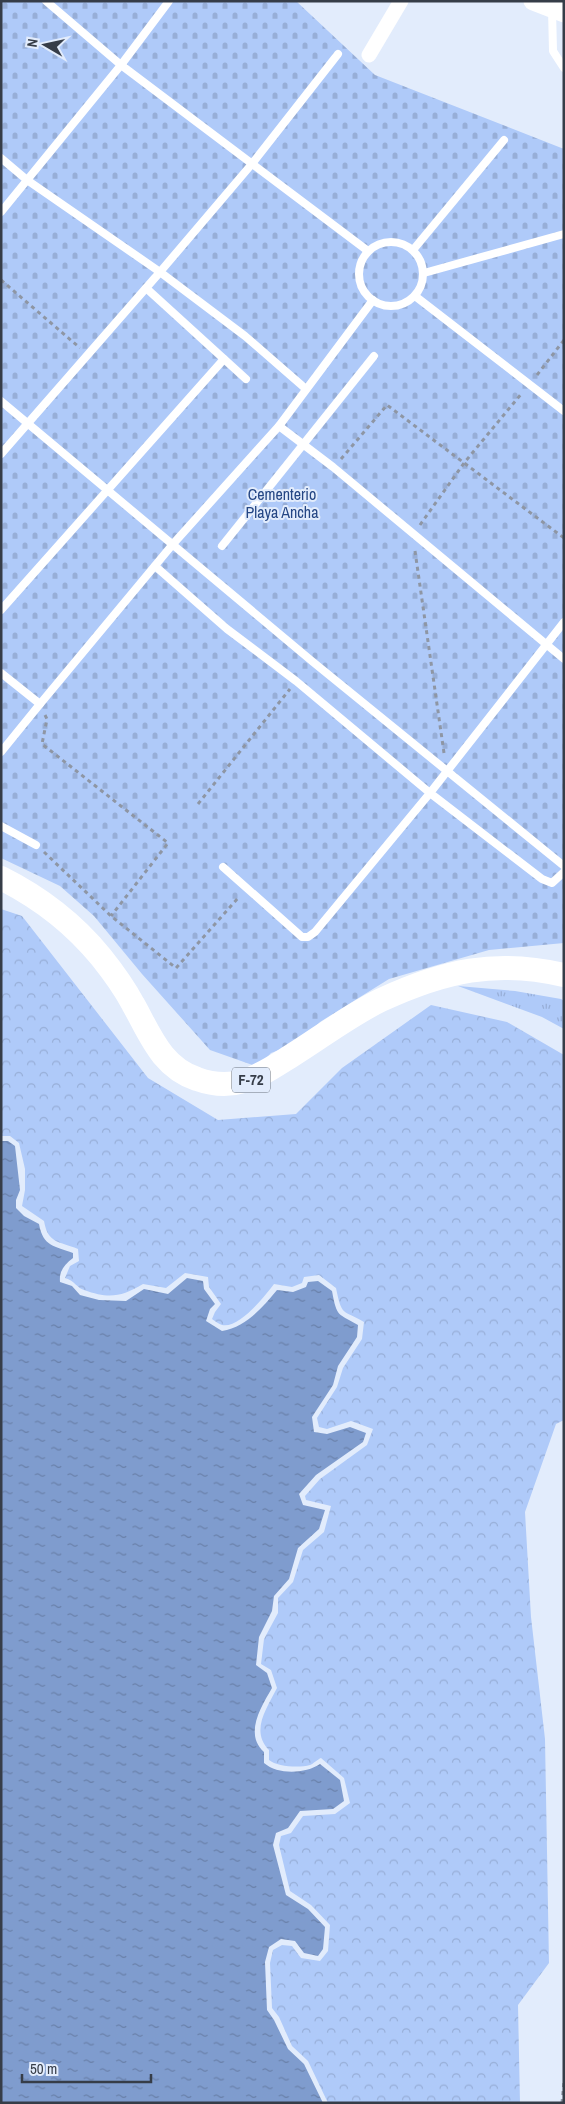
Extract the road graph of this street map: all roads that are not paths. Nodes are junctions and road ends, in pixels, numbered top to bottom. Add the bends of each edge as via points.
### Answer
1 (46, 1) edge
2 (169, 1) edge
3 (401, 1) edge
4 (533, 1) edge
5 (558, 11) edge
6 (338, 54) dead end
7 (369, 56) dead end
8 (121, 65) junction
9 (564, 68) edge
10 (504, 140) dead end
11 (1, 158) edge
12 (251, 165) junction
13 (28, 180) junction
14 (1, 212) edge
15 (564, 234) edge
16 (413, 250) junction
17 (368, 251) junction
18 (160, 272) junction
19 (424, 273) junction
20 (146, 288) junction
21 (415, 296) junction
22 (373, 300) junction
23 (374, 356) dead end
24 (224, 359) junction
25 (246, 379) dead end
26 (306, 389) junction
27 (1, 401) edge
28 (564, 411) edge
29 (28, 424) junction
30 (279, 426) junction
31 (304, 445) junction
32 (1, 454) edge
33 (107, 488) junction
34 (173, 544) junction
35 (222, 546) dead end
36 (154, 566) junction
37 (1, 610) edge
38 (564, 622) edge
39 (546, 644) junction
40 (564, 659) edge
41 (1, 673) edge
42 (40, 704) junction
43 (1, 752) edge
44 (446, 771) junction
45 (430, 793) junction
46 (1, 826) edge
47 (36, 845) road end
48 (564, 866) edge
49 (222, 867) dead end
50 (564, 872) edge
51 (1, 878) edge
52 (564, 975) edge

1 - 8 lane
2 - 8 lane
3 - 7 street
4 - 5 street
5 - 9 lane via 554,51
6 - 12 lane
8 - 12 lane
8 - 13 lane
10 - 16 lane
11 - 13 lane
12 - 17 lane
12 - 18 lane
13 - 14 lane
13 - 18 lane
15 - 19 lane
16 - 17 lane via 401,242 390,241
16 - 19 lane via 419,256
17 - 22 lane via 360,265 360,282 364,292
18 - 20 lane
18 - 26 lane via 245,336
19 - 21 lane via 423,284
20 - 24 lane
20 - 29 lane
21 - 22 lane via 392,307
21 - 28 lane
22 - 26 lane
23 - 31 lane
24 - 25 lane
24 - 33 lane
26 - 30 lane
27 - 29 lane
29 - 32 lane
29 - 33 lane
30 - 31 lane
30 - 34 lane
31 - 35 lane
31 - 39 lane
33 - 34 lane
33 - 37 lane
34 - 36 lane
34 - 44 lane
36 - 42 lane
36 - 45 lane
38 - 39 lane
39 - 40 lane
39 - 44 lane
41 - 42 lane
42 - 43 lane
44 - 45 lane
44 - 48 lane
45 - 49 lane via 308,937 302,937
45 - 50 lane via 542,879 552,882
46 - 47 lane
51 - 52 main road, F-72 via 38,900 77,931 117,978 164,1058 185,1074 209,1082 235,1083 260,1076 380,1000 454,972 522,967

